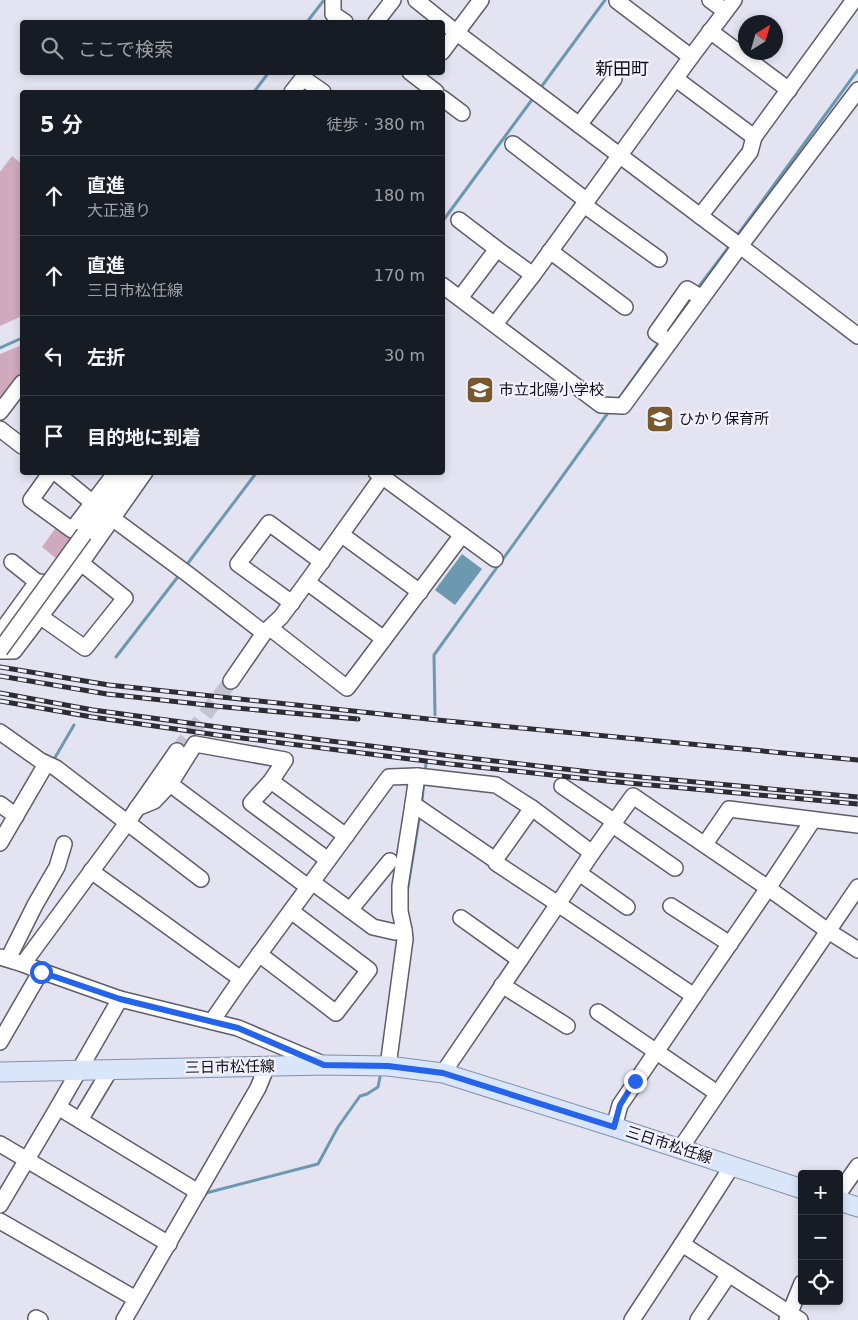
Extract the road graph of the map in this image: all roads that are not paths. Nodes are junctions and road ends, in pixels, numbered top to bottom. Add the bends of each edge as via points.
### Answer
1 (333, 0) edge
2 (393, 0) edge
3 (416, 0) edge
4 (481, 0) edge
5 (710, 0) edge
6 (854, 0) edge
7 (617, 2) dead end
8 (730, 6) edge
9 (342, 20) edge
10 (378, 20) edge
11 (441, 20) edge
12 (445, 23) edge
13 (710, 31) junction
14 (457, 33) junction
15 (445, 48) edge
16 (691, 57) junction
17 (614, 79) dead end
18 (676, 79) junction
19 (418, 80) edge
20 (294, 90) edge
21 (320, 90) edge
22 (433, 90) edge
23 (788, 90) junction
24 (858, 90) edge
25 (445, 100) edge
26 (462, 113) dead end
27 (579, 125) junction
28 (754, 137) junction
29 (513, 144) dead end
30 (620, 156) junction
31 (585, 203) junction
32 (700, 216) junction
33 (459, 220) dead end
34 (735, 243) junction
35 (497, 249) junction
36 (550, 251) junction
37 (659, 259) dead end
38 (533, 275) junction
39 (445, 287) edge
40 (460, 298) junction
41 (702, 298) junction
42 (626, 307) dead end
43 (495, 324) junction
44 (858, 336) edge
45 (670, 342) junction
46 (20, 386) edge
47 (0, 412) edge
48 (0, 429) edge
49 (20, 444) edge
50 (49, 475) edge
51 (59, 475) edge
52 (114, 475) edge
53 (129, 475) edge
54 (143, 475) edge
55 (379, 475) edge
56 (93, 503) junction
57 (112, 518) junction
58 (342, 535) junction
59 (462, 535) junction
60 (494, 559) dead end
61 (12, 562) dead end
62 (322, 562) junction
63 (81, 564) junction
64 (38, 582) junction
65 (307, 582) junction
66 (420, 592) junction
67 (57, 595) junction
68 (292, 603) junction
69 (41, 617) junction
70 (267, 630) junction
71 (0, 632) edge
72 (384, 639) junction
73 (20, 644) junction
74 (0, 650) edge
75 (231, 681) tunnel mouth
76 (0, 732) edge
77 (177, 751) tunnel mouth
78 (49, 765) junction
79 (416, 776) junction
80 (271, 781) junction
81 (170, 784) junction
82 (562, 786) dead end
83 (0, 804) edge
84 (413, 804) junction
85 (138, 808) junction
86 (532, 808) junction
87 (16, 816) junction
88 (813, 820) junction
89 (127, 823) junction
90 (614, 824) junction
91 (858, 825) edge
92 (346, 836) junction
93 (0, 843) edge
94 (64, 844) dead end
95 (705, 844) junction
96 (592, 853) junction
97 (328, 860) junction
98 (495, 860) junction
99 (390, 861) dead end
100 (675, 868) dead end
101 (91, 871) junction
102 (579, 873) junction
103 (200, 879) dead end
104 (310, 884) junction
105 (858, 887) edge
106 (768, 888) junction
107 (558, 904) junction
108 (35, 905) junction
109 (671, 906) dead end
110 (627, 907) dead end
111 (350, 910) junction
112 (291, 911) junction
113 (56, 918) junction
114 (462, 918) dead end
115 (404, 930) junction
116 (828, 931) junction
117 (730, 944) junction
118 (858, 950) edge
119 (259, 954) junction
120 (10, 960) edge
121 (520, 960) junction
122 (41, 972) junction
123 (241, 979) junction
124 (502, 985) junction
125 (694, 996) junction
126 (120, 999) junction
127 (598, 1012) dead end
128 (212, 1021) junction
129 (567, 1026) dead end
130 (0, 1042) edge
131 (656, 1051) junction
132 (324, 1065) junction
133 (268, 1066) junction
134 (388, 1066) junction
135 (79, 1070) junction
136 (110, 1070) junction
137 (0, 1072) edge
138 (443, 1073) junction
139 (717, 1093) junction
140 (58, 1107) junction
141 (80, 1120) junction
142 (614, 1127) junction
143 (0, 1144) edge
144 (680, 1149) junction
145 (27, 1160) junction
146 (732, 1166) junction
147 (858, 1166) edge
148 (843, 1187) edge
149 (798, 1188) edge
150 (198, 1192) junction
151 (843, 1202) edge
152 (0, 1205) edge
153 (858, 1207) edge
154 (0, 1221) edge
155 (168, 1244) junction
156 (682, 1244) junction
157 (729, 1274) junction
158 (798, 1297) edge
159 (136, 1299) junction
160 (638, 1318) edge
161 (792, 1318) edge
162 (124, 1320) edge
163 (698, 1320) edge

1 - 9 street via 333,14
2 - 10 street
3 - 11 street
4 - 14 street
5 - 8 street
6 - 23 street
7 - 16 street
8 - 13 street
12 - 14 street
13 - 16 street
13 - 23 street
14 - 15 street
14 - 27 street
16 - 18 street
17 - 27 street
18 - 28 street
18 - 30 street
19 - 22 street
20 - 21 street via 303,78
23 - 28 street
24 - 34 street
25 - 26 street
27 - 30 street
28 - 32 street via 750,152
29 - 31 street
30 - 31 street
30 - 32 street
31 - 36 street
31 - 37 street
32 - 34 street
33 - 35 street
34 - 41 street
34 - 44 street
35 - 38 street
35 - 40 street
36 - 38 street
36 - 42 street
38 - 43 street
39 - 40 street
40 - 43 street
41 - 45 street
41 - 45 street via 687,289 656,333
43 - 45 street via 601,405 623,406
46 - 47 street
48 - 49 street
50 - 56 street via 31,500 72,530
51 - 56 street
52 - 56 street
53 - 74 street, bridge
54 - 57 street
55 - 58 street
55 - 59 street
57 - 63 street
57 - 70 street
58 - 62 street
58 - 66 street
59 - 60 street
59 - 66 street
61 - 64 street
62 - 65 street
62 - 68 street via 269,523 238,564
63 - 67 street
63 - 69 street via 125,598 86,648
64 - 67 street
64 - 71 street
65 - 68 street
65 - 72 street
66 - 72 street
67 - 69 street
68 - 70 street
69 - 73 street
70 - 72 street via 347,688
70 - 75 street
71 - 73 street
73 - 74 street via 14,651
76 - 78 street
77 - 85 street
78 - 87 street
78 - 89 street
79 - 84 street
79 - 86 street via 496,785
79 - 92 street via 389,777
80 - 81 street via 285,760 196,744
80 - 92 street
80 - 97 street via 252,803
81 - 85 street via 154,801
81 - 104 street
82 - 90 street
83 - 87 street
84 - 98 street
84 - 115 street via 400,886
85 - 89 street
86 - 96 street
86 - 98 street
87 - 93 street
88 - 91 street
88 - 95 street via 729,809
88 - 106 street
89 - 101 street
89 - 103 street
90 - 95 street via 634,796
90 - 96 street
90 - 100 street
92 - 97 street
94 - 108 street via 57,867
95 - 106 street
96 - 102 street
97 - 104 street
98 - 107 street via 496,864
99 - 111 street
101 - 113 street
101 - 123 street
102 - 107 street
102 - 110 street
104 - 111 street
104 - 112 street
105 - 116 street
106 - 116 street
106 - 117 street
107 - 121 street
107 - 125 street
108 - 113 street
108 - 120 street
109 - 117 street
111 - 115 street via 373,927 395,932
112 - 119 street
112 - 119 street via 369,970 336,1013
113 - 120 street
114 - 121 street
115 - 134 street
116 - 118 street
116 - 139 street
117 - 125 street
119 - 123 street
120 - 122 street
121 - 124 street
122 - 126 street
122 - 130 street
123 - 128 street
124 - 129 street
124 - 138 street
125 - 131 street
126 - 128 street
126 - 135 street
127 - 131 street
128 - 132 street via 238,1028
131 - 139 street
131 - 142 street via 620,1105
132 - 133 main road, 三日市松任線
132 - 134 main road, 三日市松任線
133 - 136 main road, 三日市松任線
133 - 150 street
134 - 138 main road, 三日市松任線
135 - 136 main road, 三日市松任線
135 - 137 main road, 三日市松任線
135 - 140 street
136 - 141 street
138 - 142 main road, 三日市松任線
139 - 144 street
140 - 141 street
140 - 145 street
141 - 150 street
142 - 144 main road, 三日市松任線
143 - 145 street
144 - 146 main road, 三日市松任線
145 - 152 street
145 - 155 street
146 - 149 main road, 三日市松任線
146 - 156 street
147 - 148 street
150 - 155 street
151 - 153 main road
154 - 159 street
155 - 159 street
156 - 157 street
156 - 160 street
157 - 161 street
157 - 163 street
158 - 161 street
159 - 162 street

